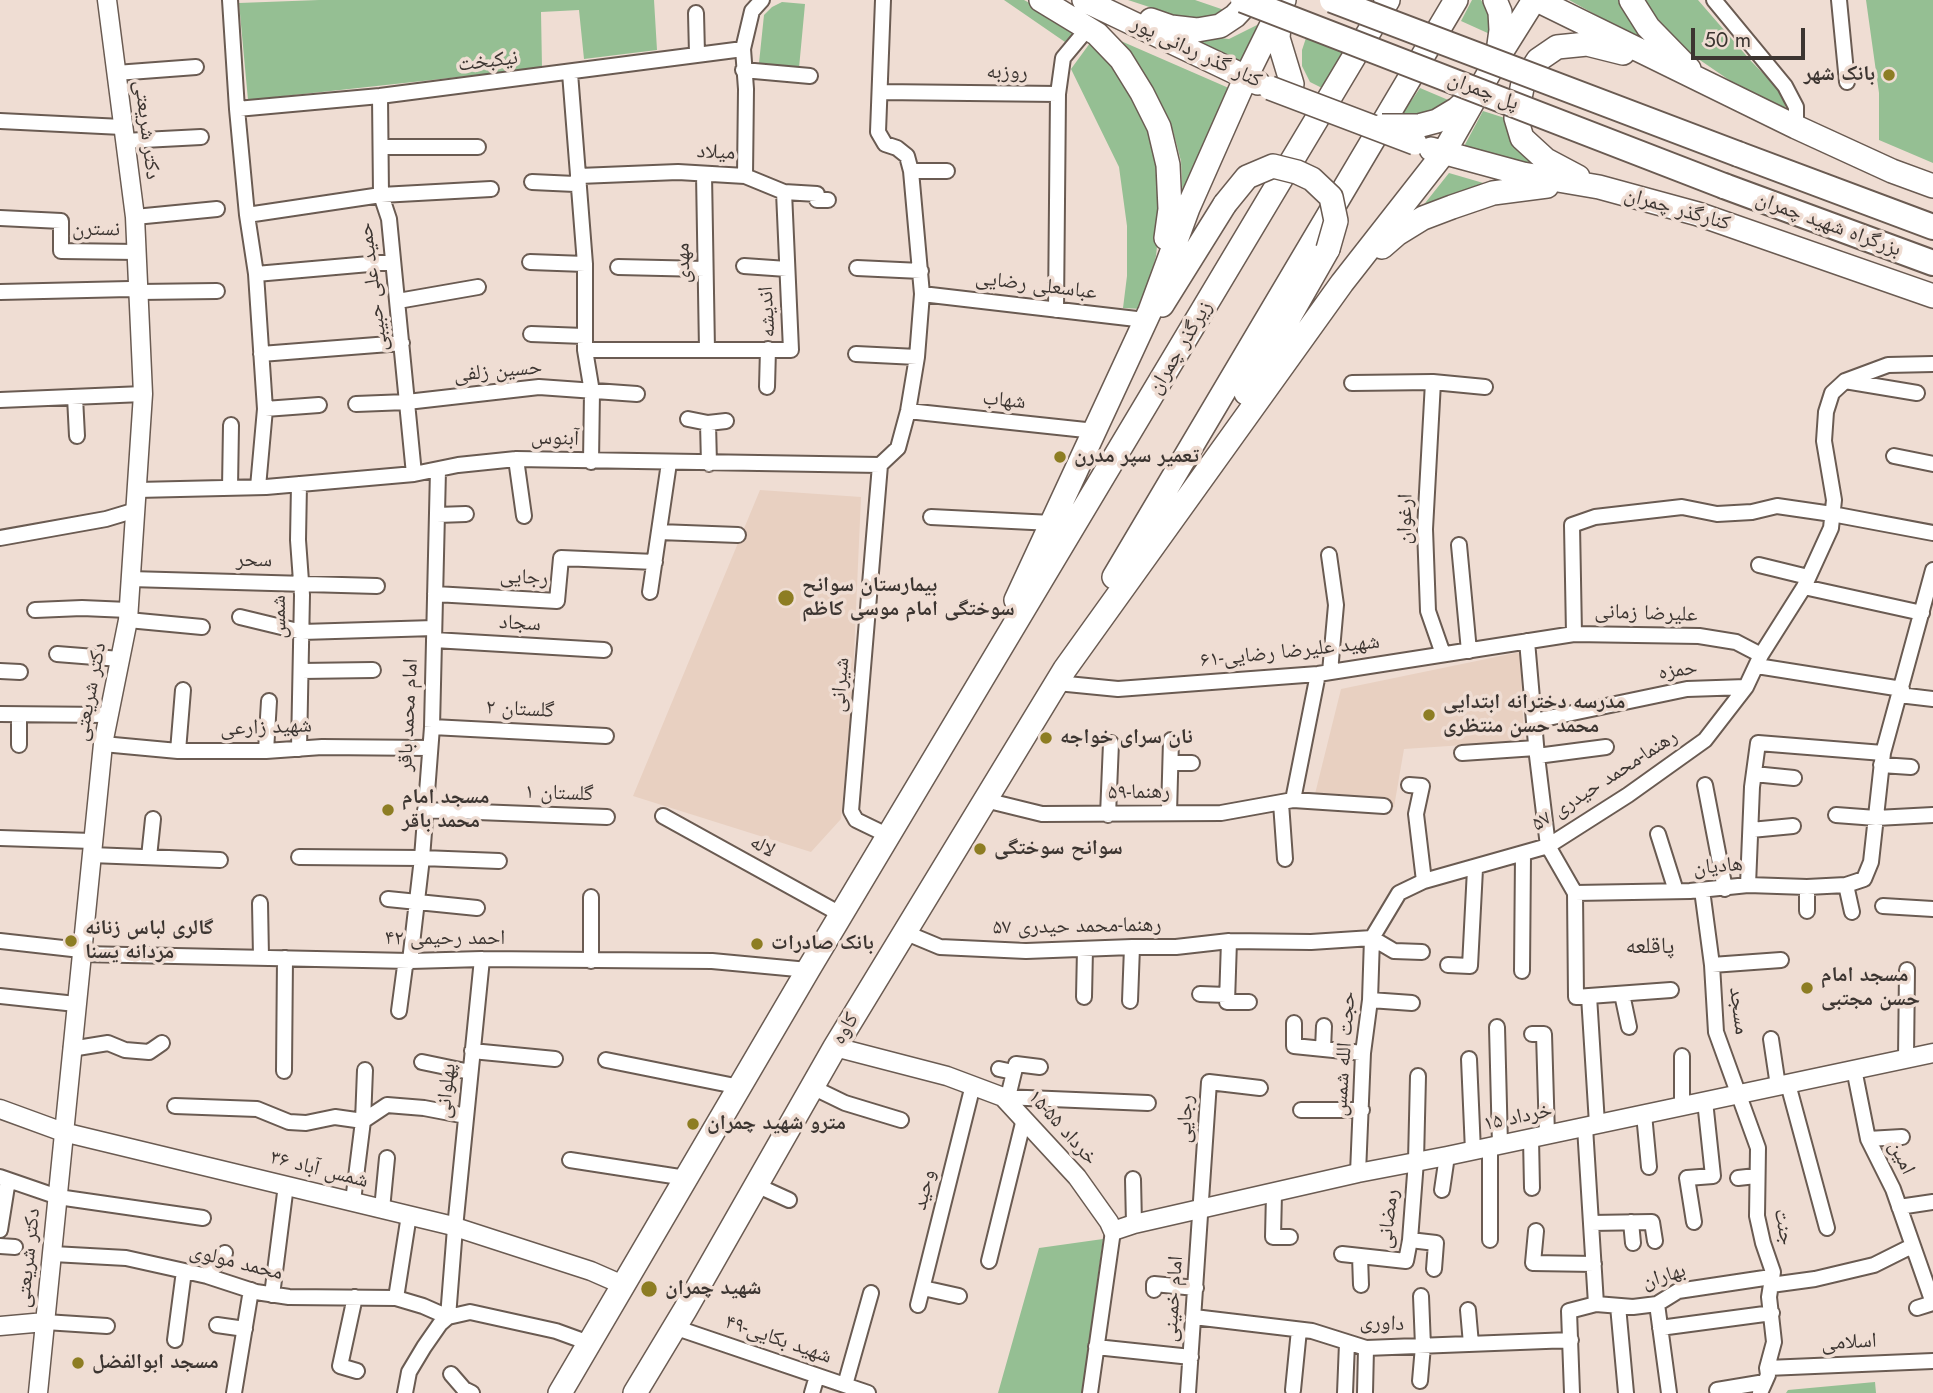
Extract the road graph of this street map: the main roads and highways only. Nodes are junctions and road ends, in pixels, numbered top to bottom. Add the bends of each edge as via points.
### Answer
1 (1041, 0) edge
2 (1084, 0) edge
3 (1092, 0) edge
4 (1243, 0) edge
5 (1250, 0) edge
6 (1332, 0) edge
7 (1388, 0) edge
8 (1456, 0) edge
9 (1495, 0) edge
10 (1536, 0) edge
11 (1631, 0) edge
12 (1282, 4) edge
13 (1497, 59) junction
14 (1245, 77) junction
15 (1702, 81) junction
16 (1281, 86) junction
17 (1481, 88) junction
18 (1417, 134) junction
19 (1443, 154) junction
20 (1738, 154) joint
21 (1724, 186) joint
22 (1933, 186) edge
23 (1599, 187) junction
24 (1933, 227) edge
25 (1933, 264) edge
26 (1342, 283) junction
27 (1933, 296) edge
28 (1148, 316) junction
29 (1124, 367) junction
30 (1191, 491) junction
31 (1061, 676) junction
32 (972, 695) junction
33 (560, 1393) edge
34 (635, 1393) edge

1 - 28 main road via 1097,34 1121,59 1159,127 1168,165 1170,209
2 - 14 main road, کنار گذر ردانی پور
3 - 5 main road via 1171,27 1197,30 1220,26
4 - 21 highway, پل چمران, bridge
6 - 20 highway, پل چمران, bridge
7 - 32 main road, زیرگذر چمران
8 - 31 main road via 1082,630
9 - 13 main road via 1501,30
10 - 13 main road
10 - 15 main road
11 - 15 main road via 1648,27
12 - 14 main road
12 - 16 main road via 1278,38
13 - 17 main road
14 - 16 main road, کنار گذر ردانی پور
14 - 28 main road via 1188,208
15 - 22 main road via 1892,172
15 - 23 main road via 1587,44 1557,47 1538,60 1523,83 1516,118 1522,138 1546,160
16 - 18 main road, کنار گذر ردانی پور, bridge via 1368,126
17 - 18 main road
17 - 19 main road
18 - 19 main road, کنارگذر چمران
19 - 23 main road, کنارگذر چمران
19 - 26 main road
20 - 24 highway, بزرگراه شهید چمران
21 - 25 highway, بزرگراه شهید چمران
23 - 26 main road via 1521,188 1452,207 1397,234
23 - 27 main road, کنارگذر چمران via 1698,214
26 - 30 main road
28 - 29 main road
29 - 30 main road, bridge via 1225,204 1247,177 1273,166 1312,179 1331,197 1336,221 1328,248
29 - 32 main road
30 - 31 main road
31 - 34 main road, کاوه via 835,1046
32 - 33 main road

